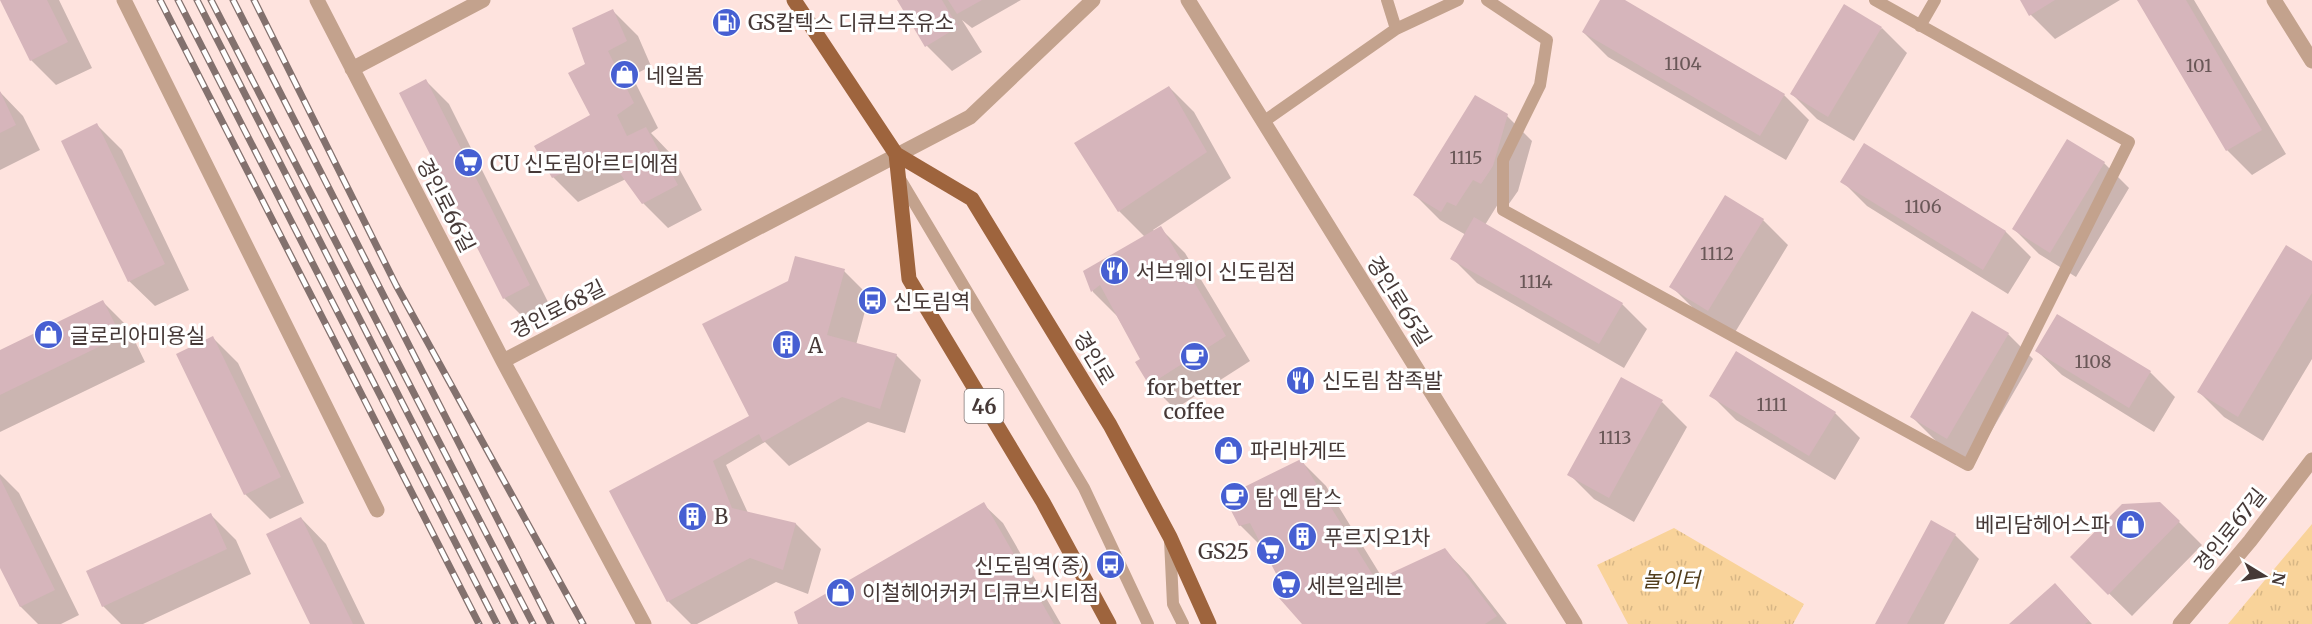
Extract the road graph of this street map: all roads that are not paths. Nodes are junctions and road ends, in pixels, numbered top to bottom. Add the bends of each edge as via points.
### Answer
1 (124, 0) edge
2 (317, 0) edge
3 (483, 0) edge
4 (794, 0) edge
5 (1093, 0) edge
6 (1188, 0) edge
7 (1387, 0) edge
8 (1458, 0) edge
9 (1487, 0) edge
10 (1875, 0) edge
11 (1935, 0) edge
12 (2274, 0) edge
13 (1920, 26) junction
14 (1396, 29) junction
15 (2312, 61) edge
16 (352, 69) junction
17 (1263, 122) junction
18 (896, 154) junction
19 (898, 176) junction
20 (503, 361) junction
21 (2312, 460) edge
22 (376, 510) dead end
23 (1170, 537) junction
24 (644, 624) edge
25 (1109, 624) edge
26 (1148, 624) edge
27 (1183, 624) edge
28 (1209, 624) edge
29 (1575, 624) edge
30 (2180, 624) edge

1 - 22 street
2 - 16 street, 경인로66길
3 - 16 street
4 - 18 main road, 경인로 / 46
5 - 18 street via 970,117
6 - 17 street, 경인로65길
7 - 14 lane
8 - 14 lane
9 - 13 lane via 1547,40 1540,86 1503,160 1503,210 1968,465 2129,142
10 - 13 lane
11 - 13 lane
12 - 15 street
14 - 17 lane
16 - 20 street, 경인로66길
17 - 29 street, 경인로65길
18 - 19 main road, 경인로 / 46
18 - 20 street, 경인로68길
18 - 23 main road, 경인로 / 46 via 972,199 1110,425
19 - 25 main road, 경인로 / 46 via 909,279 1043,502
19 - 26 lane via 1084,488
20 - 24 street, 경인로68길
21 - 30 street, 경인로67길
23 - 27 lane via 1173,604
23 - 28 main road, 경인로 / 46

